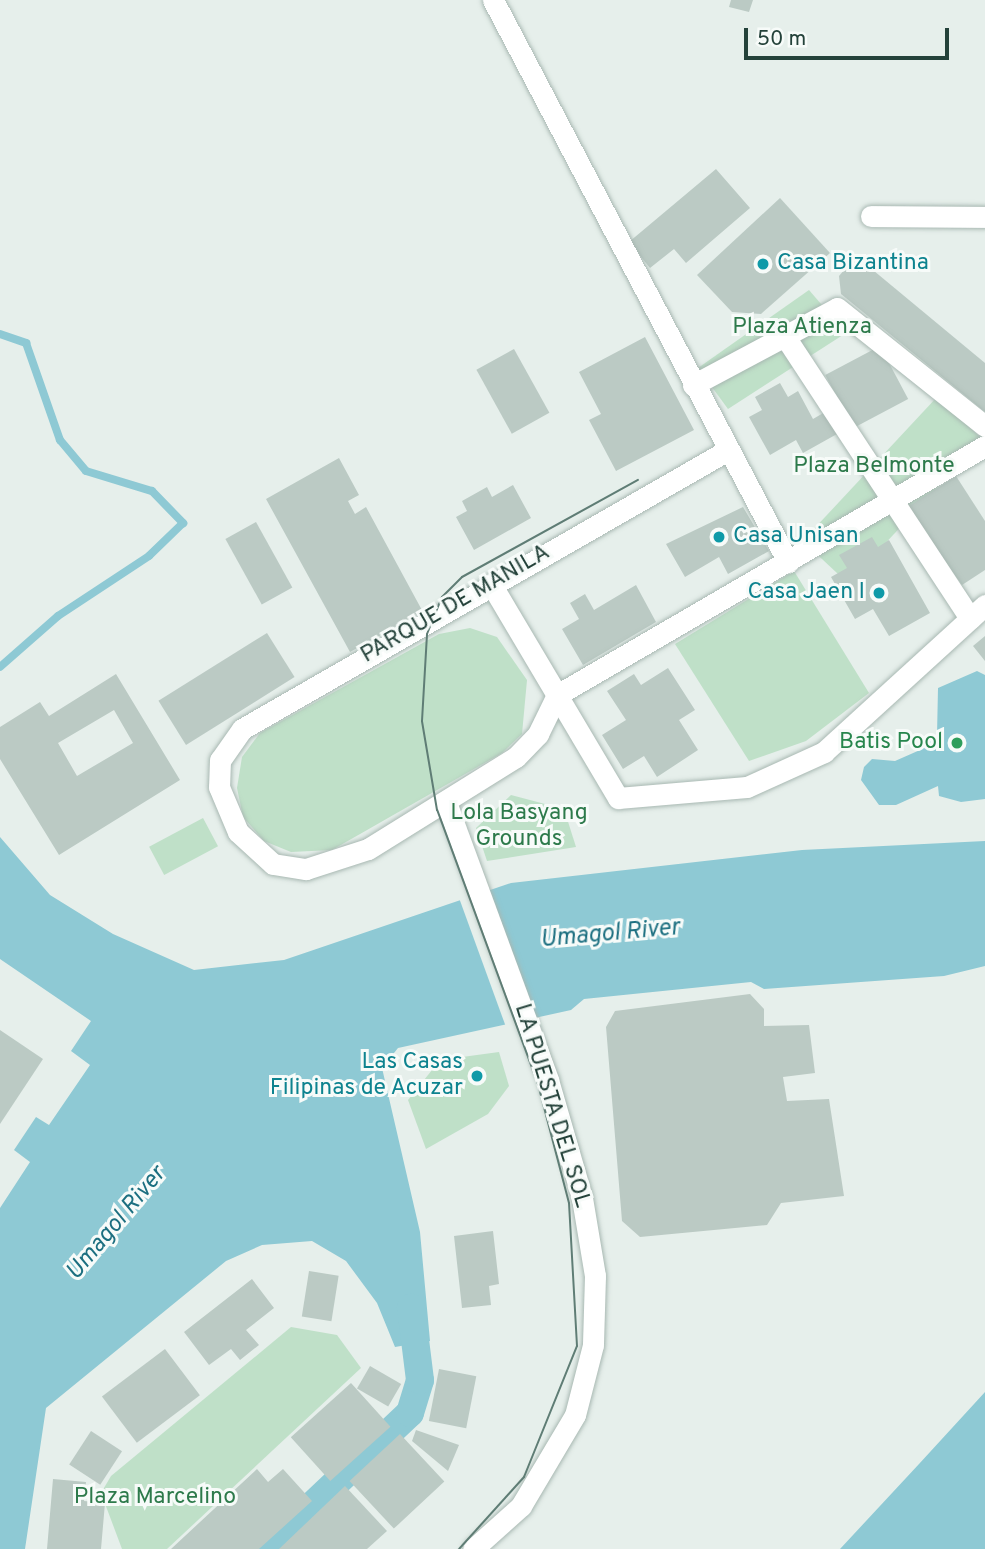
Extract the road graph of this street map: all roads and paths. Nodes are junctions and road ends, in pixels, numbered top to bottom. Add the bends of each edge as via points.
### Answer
1 (494, 0) edge
2 (871, 216) dead end
3 (985, 217) edge
4 (784, 335) junction
5 (694, 385) junction
6 (985, 426) edge
7 (985, 446) edge
8 (728, 450) junction
9 (889, 503) junction
10 (788, 562) junction
11 (491, 584) junction
12 (978, 611) edge
13 (557, 695) junction
14 (447, 805) junction
15 (473, 1549) edge

1 - 5 street
2 - 3 street
4 - 5 street
4 - 6 street via 837,307
4 - 9 street
5 - 8 street
7 - 9 street
8 - 10 street
8 - 11 street, PARQUE DE MANILA
9 - 10 street
9 - 12 street
10 - 13 street
11 - 13 street
11 - 14 street, PARQUE DE MANILA via 242,729 220,760 219,787 237,832 273,864 306,869 368,849
12 - 13 street via 824,752 747,787 618,798
13 - 14 street via 538,734 516,757
14 - 15 street, LA PUESTA DEL SOL via 548,1080 582,1198 595,1276 593,1345 575,1415 521,1506

